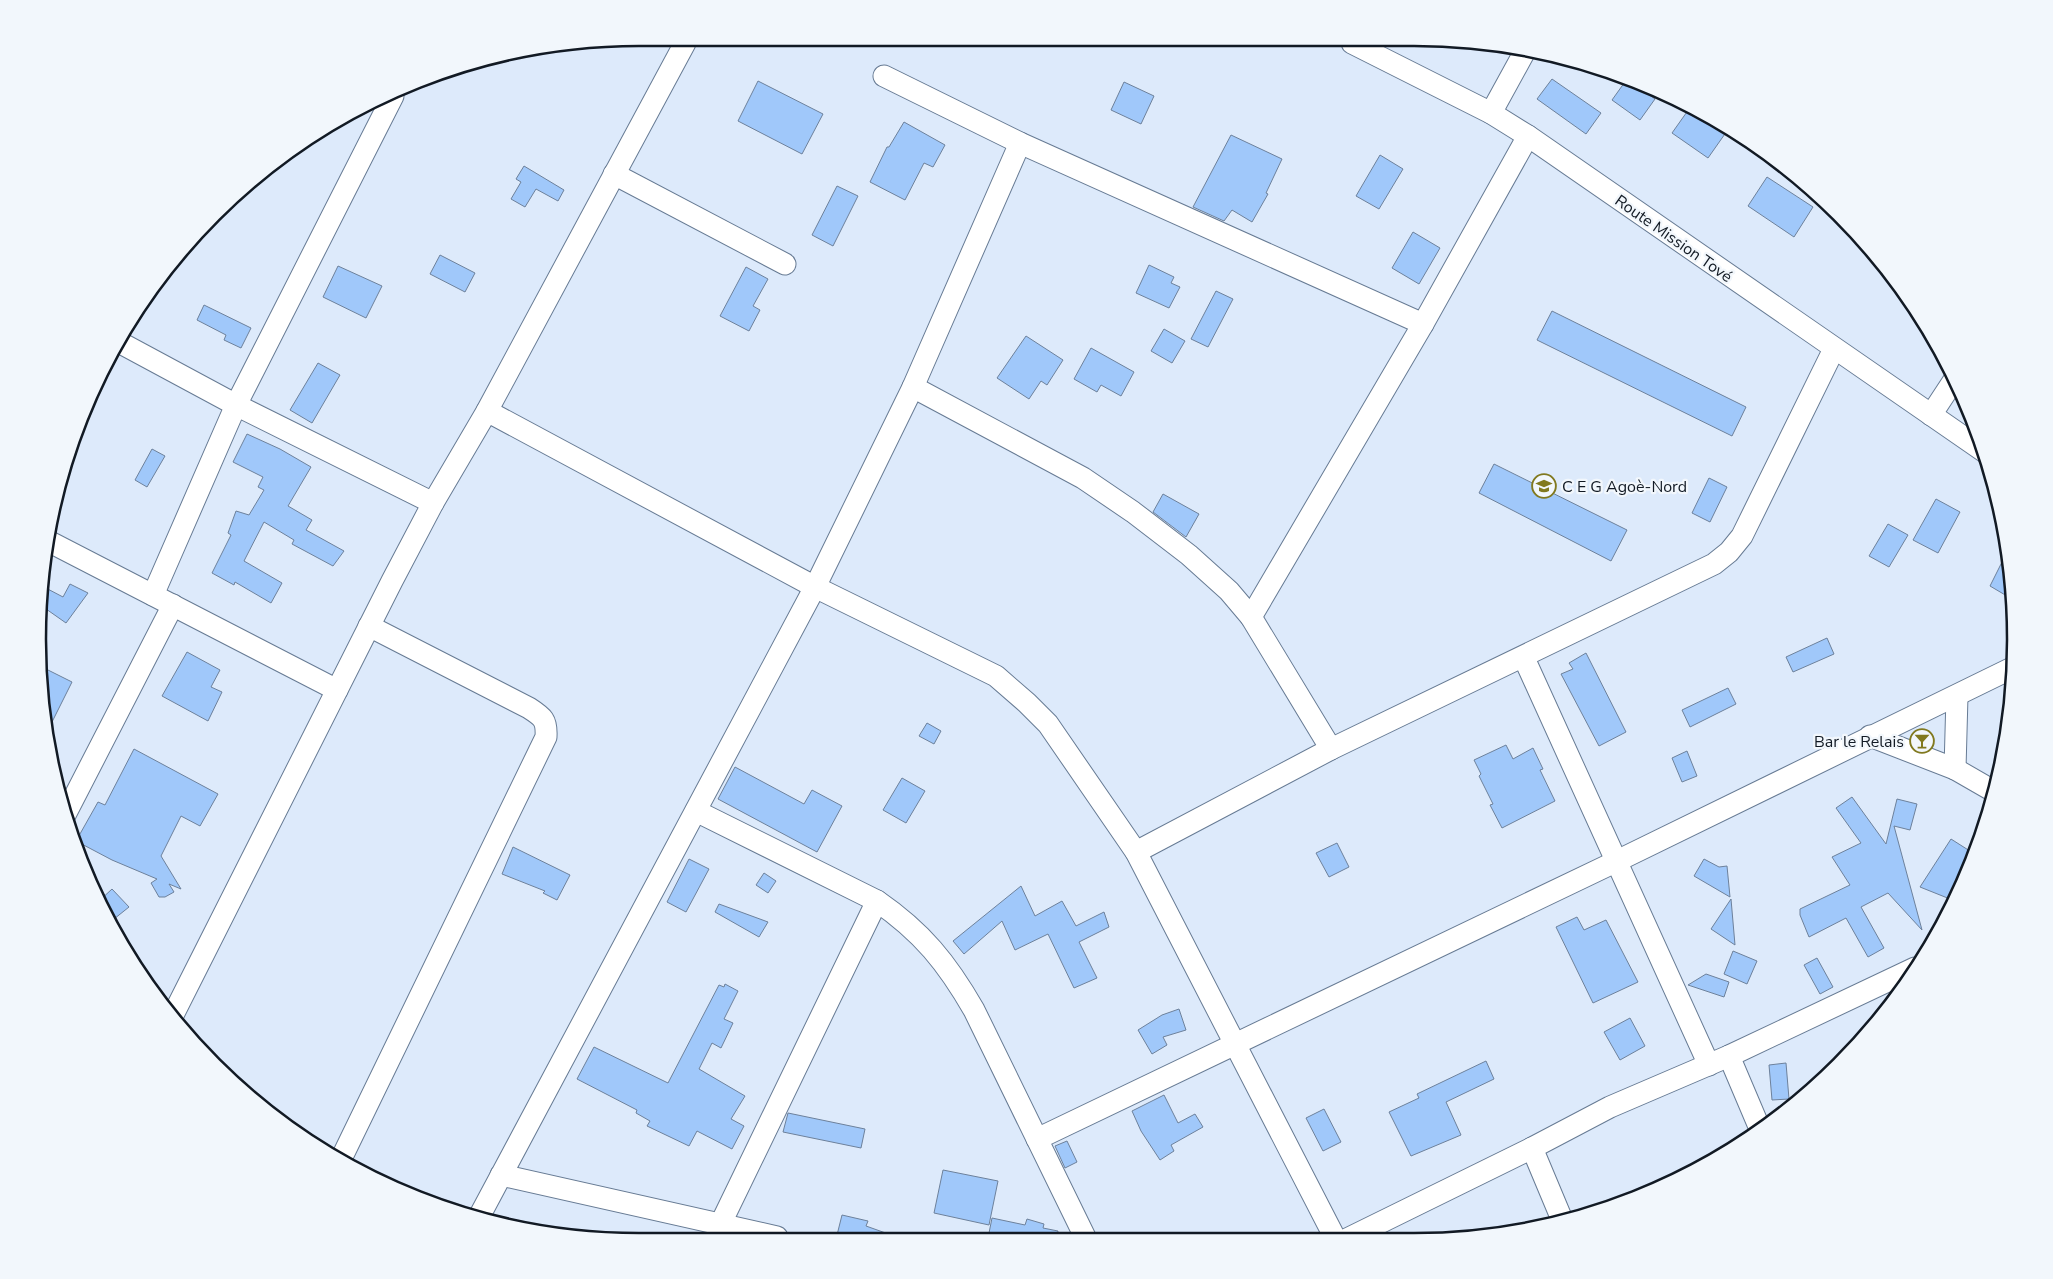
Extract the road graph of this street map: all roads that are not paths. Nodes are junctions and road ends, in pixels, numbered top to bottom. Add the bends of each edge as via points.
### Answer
1 (683, 46) edge
2 (1358, 46) edge
3 (1522, 57) edge
4 (884, 76) dead end
5 (391, 101) edge
6 (1491, 113) junction
7 (1528, 136) junction
8 (1020, 143) junction
9 (614, 174) junction
10 (785, 264) dead end
11 (1424, 324) junction
12 (125, 345) edge
13 (1834, 349) junction
14 (1950, 386) edge
15 (913, 387) junction
16 (236, 405) junction
17 (487, 411) junction
18 (1931, 415) junction
19 (1973, 444) edge
20 (433, 503) junction
21 (54, 544) edge
22 (815, 587) junction
23 (153, 595) junction
24 (173, 605) junction
25 (1251, 617) junction
26 (369, 626) junction
27 (1524, 658) junction
28 (2005, 671) edge
29 (337, 690) junction
30 (1957, 696) junction
31 (1870, 736) junction
32 (1331, 749) junction
33 (1955, 769) junction
34 (1988, 788) edge
35 (70, 806) edge
36 (696, 811) junction
37 (1136, 852) junction
38 (1615, 862) junction
39 (877, 901) junction
40 (1904, 973) edge
41 (176, 1009) edge
42 (1234, 1044) junction
43 (1728, 1056) junction
44 (1709, 1065) junction
45 (1757, 1123) edge
46 (1038, 1139) junction
47 (1532, 1148) junction
48 (344, 1153) edge
49 (501, 1175) junction
50 (482, 1212) edge
51 (1560, 1215) edge
52 (720, 1224) junction
53 (759, 1233) edge
54 (1083, 1233) edge
55 (1332, 1233) edge
56 (1359, 1233) edge

1 - 9 street
2 - 6 street, Route Mission Tové
3 - 6 street
4 - 8 street
5 - 16 street
6 - 7 street, Route Mission Tové
7 - 11 street
7 - 13 street, Route Mission Tové
8 - 11 street
8 - 15 street
9 - 10 street
9 - 17 street
11 - 25 street
12 - 16 street
13 - 18 street, Route Mission Tové
13 - 27 street via 1742,536 1729,552 1714,564
14 - 18 street
15 - 22 street
15 - 25 street via 1083,478 1134,512 1189,555 1229,591
16 - 20 street
16 - 23 street
17 - 20 street
17 - 22 street
18 - 19 street, Route Mission Tové
20 - 26 street
21 - 23 street
22 - 36 street
22 - 37 street via 996,676 1048,724
23 - 24 street
24 - 29 street
24 - 35 street
25 - 32 street
26 - 29 street
26 - 48 street via 529,708 541,715 547,726 546,737
27 - 32 street
27 - 38 street
28 - 30 street
29 - 41 street
30 - 31 street
30 - 33 street
31 - 33 street
31 - 38 street
32 - 37 street
33 - 34 street
36 - 39 street
36 - 49 street
37 - 42 street
38 - 42 street
38 - 44 street
39 - 46 street via 925,939 954,976
39 - 52 street
40 - 43 street
42 - 46 street
42 - 55 street
43 - 44 street
43 - 45 street
44 - 47 street via 1610,1107
46 - 54 street
47 - 51 street
47 - 56 street
49 - 50 street
49 - 52 street
52 - 53 street

